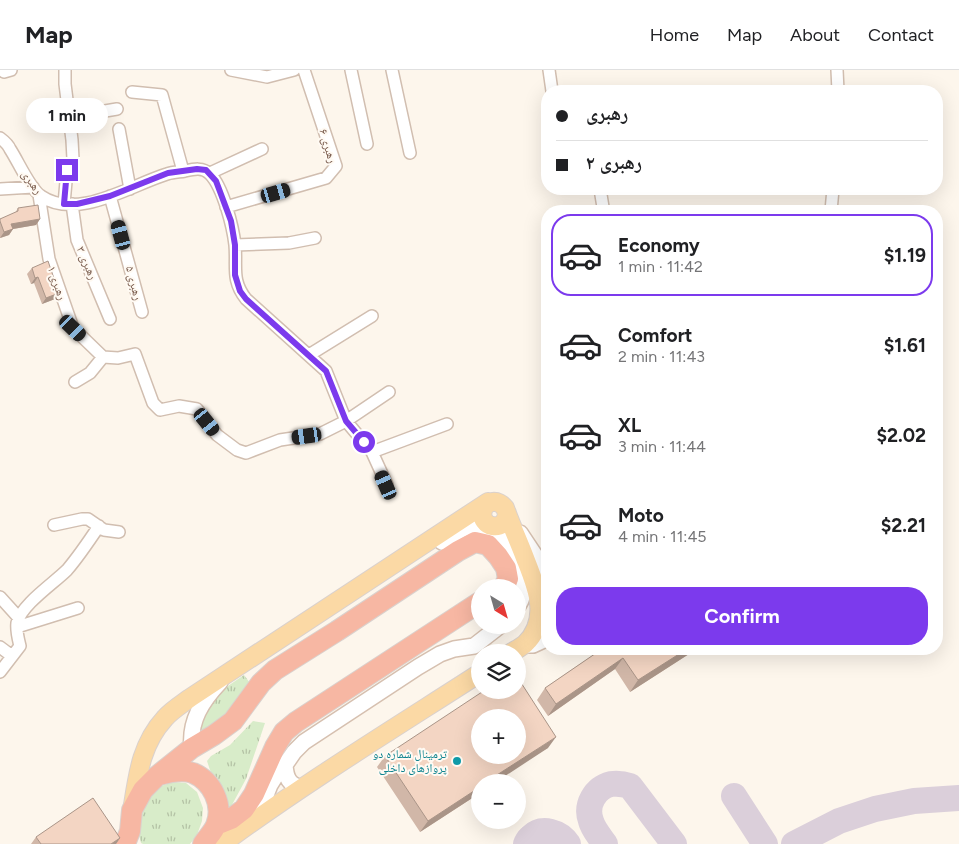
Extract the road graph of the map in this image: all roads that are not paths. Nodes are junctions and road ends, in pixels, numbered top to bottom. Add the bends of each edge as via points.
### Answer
1 (65, 70) edge
2 (231, 70) edge
3 (294, 70) edge
4 (304, 70) edge
5 (351, 70) edge
6 (392, 70) edge
7 (549, 70) edge
8 (836, 70) edge
9 (551, 85) edge
10 (837, 85) edge
11 (132, 92) dead end
12 (117, 110) dead end
13 (69, 117) junction
14 (119, 129) dead end
15 (0, 138) edge
16 (367, 144) dead end
17 (262, 149) dead end
18 (410, 153) dead end
19 (183, 171) junction
20 (210, 174) junction
21 (130, 188) junction
22 (0, 189) edge
23 (36, 191) junction
24 (110, 196) junction
25 (68, 204) junction
26 (226, 207) junction
27 (315, 238) dead end
28 (235, 245) junction
29 (142, 312) dead end
30 (372, 316) dead end
31 (110, 319) dead end
32 (309, 355) junction
33 (104, 357) junction
34 (75, 382) dead end
35 (389, 392) dead end
36 (346, 421) junction
37 (447, 424) dead end
38 (372, 452) junction
39 (386, 485) dead end
40 (507, 512) junction
41 (54, 525) dead end
42 (99, 526) junction
43 (120, 532) dead end
44 (541, 564) edge
45 (508, 579) edge
46 (523, 579) edge
47 (0, 597) edge
48 (78, 608) dead end
49 (471, 608) edge
50 (18, 622) junction
51 (493, 634) edge
52 (541, 641) edge
53 (483, 644) edge
54 (523, 644) edge
55 (0, 647) edge
56 (526, 647) edge
57 (471, 650) edge
58 (12, 656) junction
59 (0, 672) edge
60 (229, 672) junction
61 (471, 679) edge
62 (210, 693) junction
63 (192, 748) junction
64 (285, 765) junction
65 (157, 776) junction
66 (302, 788) junction
67 (132, 810) junction
68 (257, 818) junction
69 (219, 835) edge
70 (131, 840) edge
71 (203, 844) edge

1 - 13 street, رهبری ۳
2 - 3 street via 267,76
4 - 26 street, رهبری ۶ via 336,166 326,178
5 - 16 street
6 - 18 street
7 - 9 street
8 - 10 street
11 - 19 street via 162,95
12 - 13 street
13 - 25 street, رهبری ۳ via 72,159 67,170
14 - 21 street
15 - 23 street, رهبری via 9,146
17 - 20 street
19 - 20 street, رهبری via 197,169
19 - 21 street, رهبری via 168,173
20 - 26 street
21 - 24 street, رهبری
22 - 23 street
23 - 25 street, رهبری via 52,202
23 - 33 street, رهبری ۱ via 49,259 73,328
24 - 25 street, رهبری
24 - 29 street, رهبری ۵
25 - 31 street, رهبری ۳ via 77,240
26 - 28 street
27 - 28 street via 289,244
28 - 32 street via 235,275 240,291
30 - 32 street
32 - 36 street via 326,371
33 - 34 street via 90,373
33 - 36 street via 135,354 153,403 160,410 179,406 197,410 217,435 246,453 280,440 320,434
35 - 36 street
36 - 38 street
37 - 38 street
38 - 39 street
40 - 44 main road
40 - 54 main road via 537,587 540,604 533,634
40 - 60 main road via 502,504 488,502
41 - 42 street via 88,519
42 - 43 street
42 - 50 street via 67,570 33,600
45 - 63 highway via 506,568 488,544 475,542 275,670 261,683 233,721
46 - 62 main road via 520,562 504,538 480,527 467,527
47 - 50 street
48 - 50 street
49 - 69 highway via 284,732 254,794
50 - 58 street via 20,646
51 - 53 main road
52 - 56 main road
55 - 58 street
57 - 64 main road via 454,649 418,666 304,742
58 - 59 street
60 - 62 main road
60 - 67 main road via 166,717 152,736 140,765
61 - 66 main road
62 - 63 main road via 200,707 193,727
63 - 65 highway
64 - 66 main road via 288,780
64 - 68 main road via 270,785
65 - 67 highway via 143,790
65 - 69 highway via 174,771 192,772 207,782 216,796
66 - 68 main road
67 - 70 highway
68 - 69 main road
69 - 71 highway

